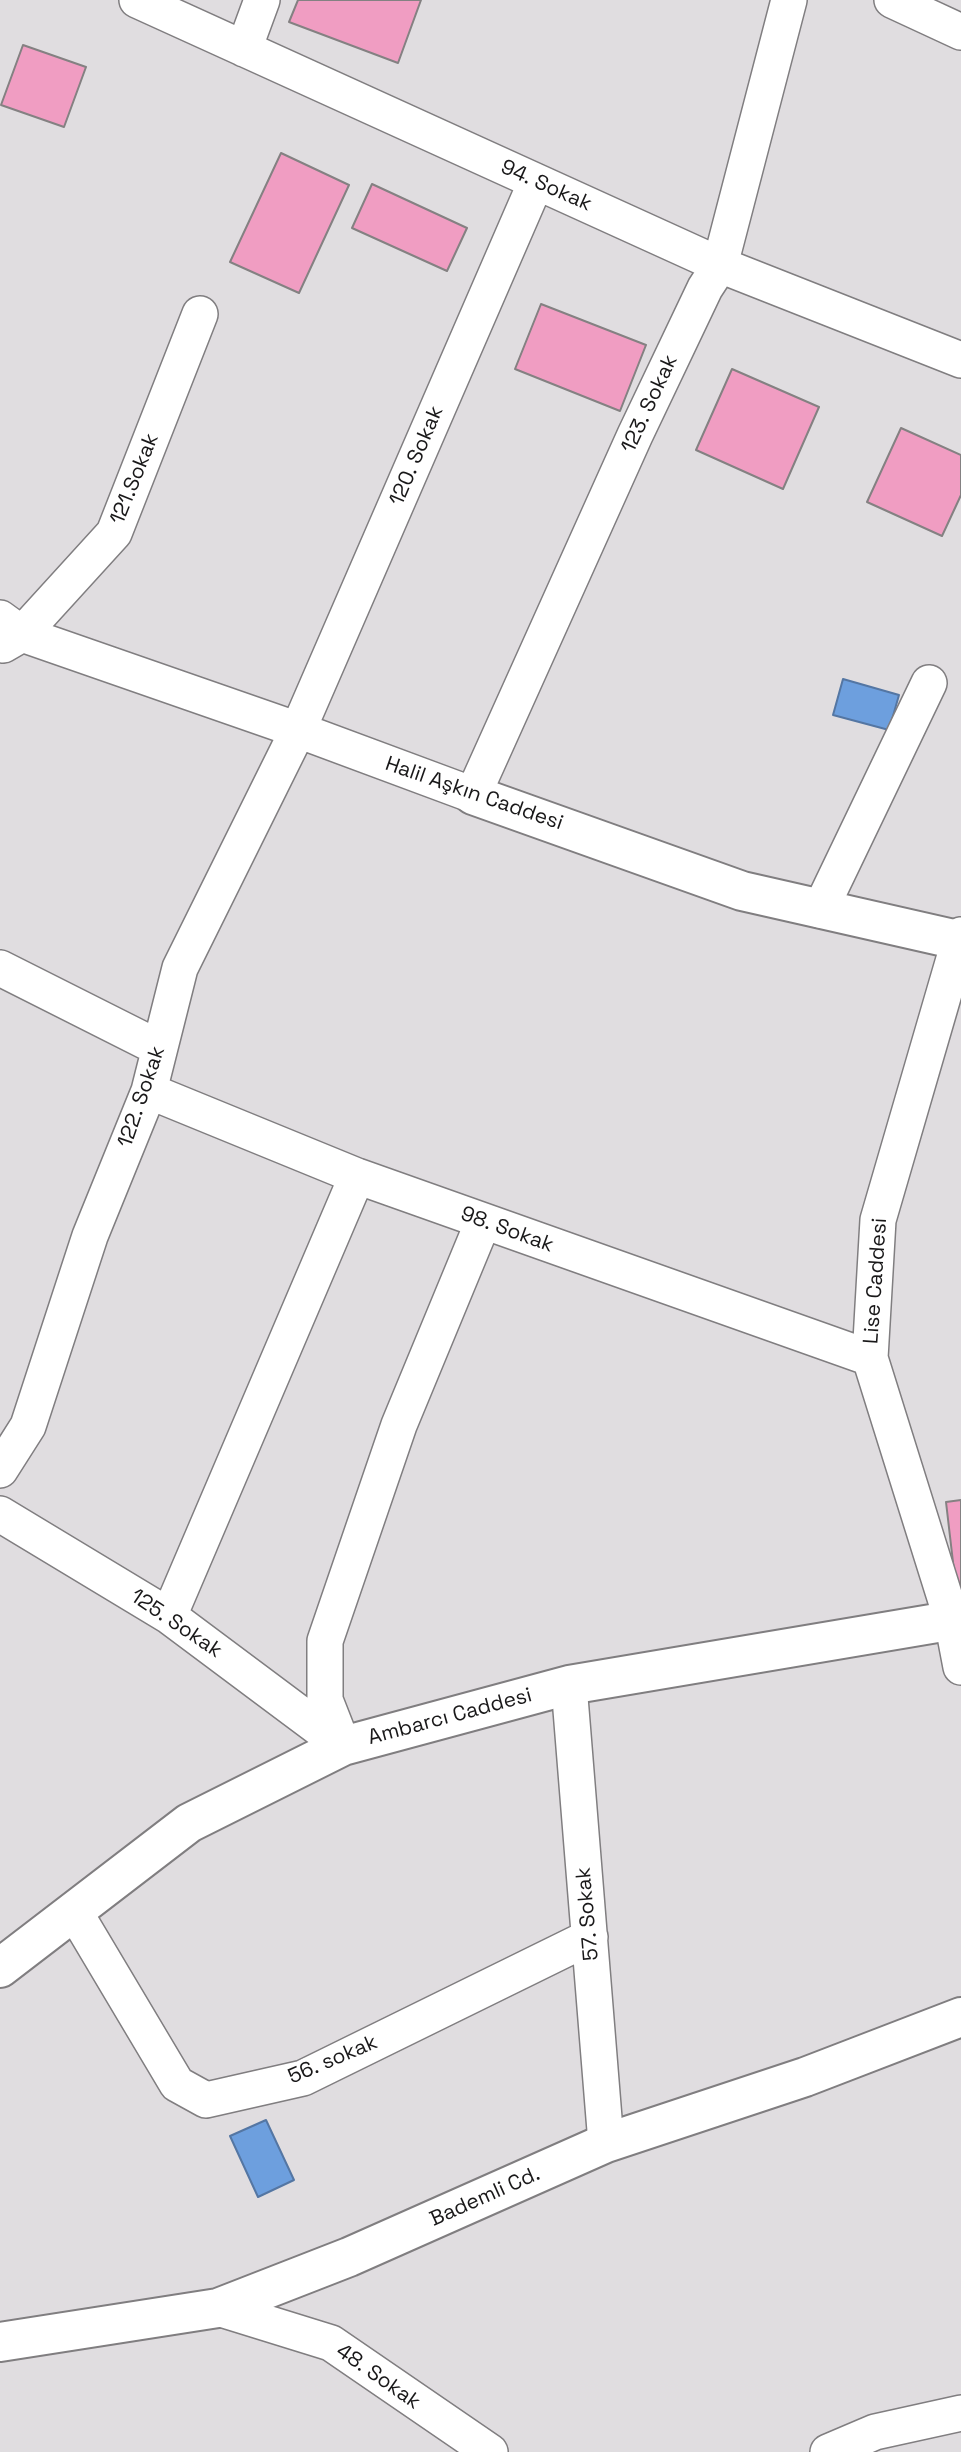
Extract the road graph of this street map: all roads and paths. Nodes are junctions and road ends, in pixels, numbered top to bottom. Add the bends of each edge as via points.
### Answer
1 (136, 0) edge
2 (261, 0) edge
3 (789, 0) edge
4 (892, 0) edge
5 (961, 32) edge
6 (244, 49) junction
7 (536, 182) junction
8 (720, 265) junction
9 (200, 314) dead end
10 (961, 360) edge
11 (7, 633) edge
12 (929, 683) dead end
13 (298, 730) junction
14 (473, 795) junction
15 (820, 910) junction
16 (960, 939) edge
17 (0, 968) edge
18 (159, 1048) junction
19 (149, 1091) junction
20 (357, 1176) junction
21 (483, 1222) junction
22 (870, 1358) junction
23 (0, 1470) edge
24 (0, 1514) edge
25 (169, 1616) junction
26 (957, 1619) edge
27 (961, 1667) edge
28 (569, 1685) junction
29 (343, 1746) junction
30 (74, 1911) junction
31 (590, 1937) junction
32 (0, 1969) edge
33 (961, 2017) edge
34 (606, 2143) junction
35 (218, 2308) junction
36 (0, 2342) edge
37 (961, 2413) edge
38 (450, 2442) edge
39 (490, 2452) edge
40 (828, 2452) edge

1 - 6 street, 94. Sokak
2 - 6 street
3 - 8 street, 123. Sokak
4 - 5 street
6 - 7 street, 94. Sokak
7 - 8 street, 94. Sokak
7 - 13 street, 120. Sokak
8 - 10 street, 94. Sokak
8 - 14 street, 123. Sokak via 635,435
9 - 11 street, 121.Sokak via 114,533
11 - 13 street, Halil Aşkın Caddesi
12 - 15 street
13 - 14 street, Halil Aşkın Caddesi
13 - 18 street, 122. Sokak via 180,968
14 - 15 street, Halil Aşkın Caddesi via 742,891
15 - 16 street, Halil Aşkın Caddesi
16 - 22 street, Lise Caddesi via 878,1220
17 - 18 street
18 - 19 street, 122. Sokak
19 - 20 street, 98. Sokak
19 - 23 street, 122. Sokak via 90,1236 28,1426
20 - 21 street, 98. Sokak
20 - 25 street
21 - 22 street, 98. Sokak
21 - 29 street via 399,1425 325,1642 325,1700
22 - 26 street, Lise Caddesi
24 - 25 street, 125. Sokak
25 - 29 street, 125. Sokak
26 - 27 street, Lise Caddesi
26 - 28 street, Ambarcı Caddesi
28 - 29 street, Ambarcı Caddesi
28 - 31 street, 57. Sokak
29 - 30 street, Ambarcı Caddesi via 189,1823
30 - 31 street, 56. sokak via 177,2084 206,2100 303,2078
30 - 32 street, Ambarcı Caddesi
31 - 34 street, 57. Sokak
33 - 34 street, Bademli Cd. via 805,2077
34 - 35 street, Bademli Cd. via 349,2257
35 - 36 street, Bademli Cd.
35 - 38 street, 48. Sokak via 331,2343
37 - 40 street via 875,2432
38 - 39 street, 48. Sokak

